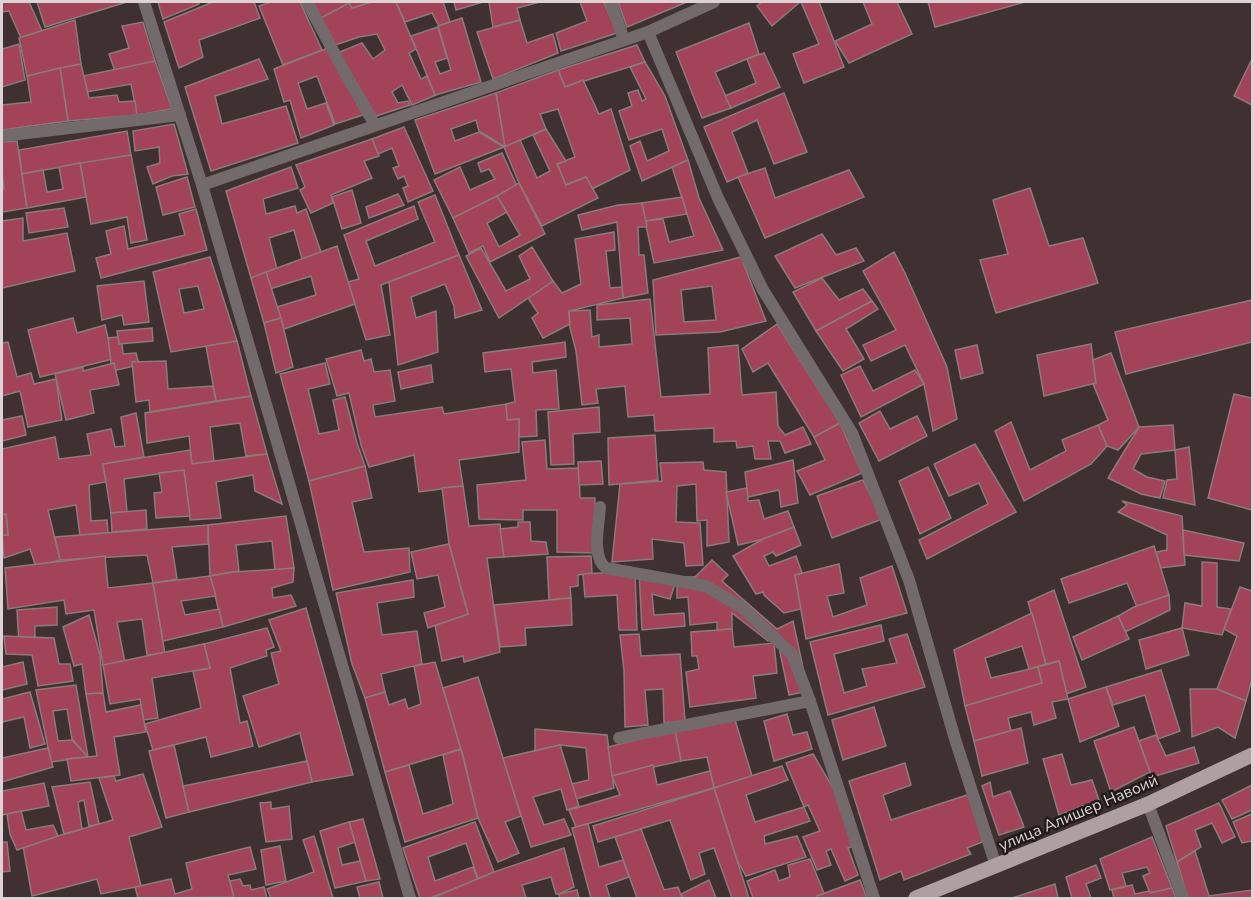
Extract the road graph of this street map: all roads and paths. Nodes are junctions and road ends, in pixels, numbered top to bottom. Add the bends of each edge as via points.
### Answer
1 (144, 2) edge
2 (307, 2) edge
3 (611, 2) edge
4 (714, 2) edge
5 (648, 32) junction
6 (624, 40) junction
7 (180, 115) junction
8 (375, 125) junction
9 (2, 136) edge
10 (202, 185) junction
11 (600, 507) dead end
12 (810, 702) junction
13 (619, 738) dead end
14 (1252, 755) edge
15 (1148, 804) junction
16 (996, 866) junction
17 (410, 898) edge
18 (874, 898) edge
19 (916, 898) edge
20 (1184, 898) edge

1 - 7 street
2 - 8 street
3 - 6 street
4 - 5 street
5 - 6 street
5 - 16 street via 718,198 764,290 852,433 909,580
6 - 8 street
7 - 9 street
7 - 10 street
8 - 10 street
10 - 17 street
11 - 12 street via 600,563 606,568 706,586 741,606 792,654
12 - 13 street
12 - 18 street
14 - 15 main road, улица Алишер Навоий
15 - 16 main road, улица Алишер Навоий
15 - 20 street
16 - 19 main road, улица Алишер Навоий

